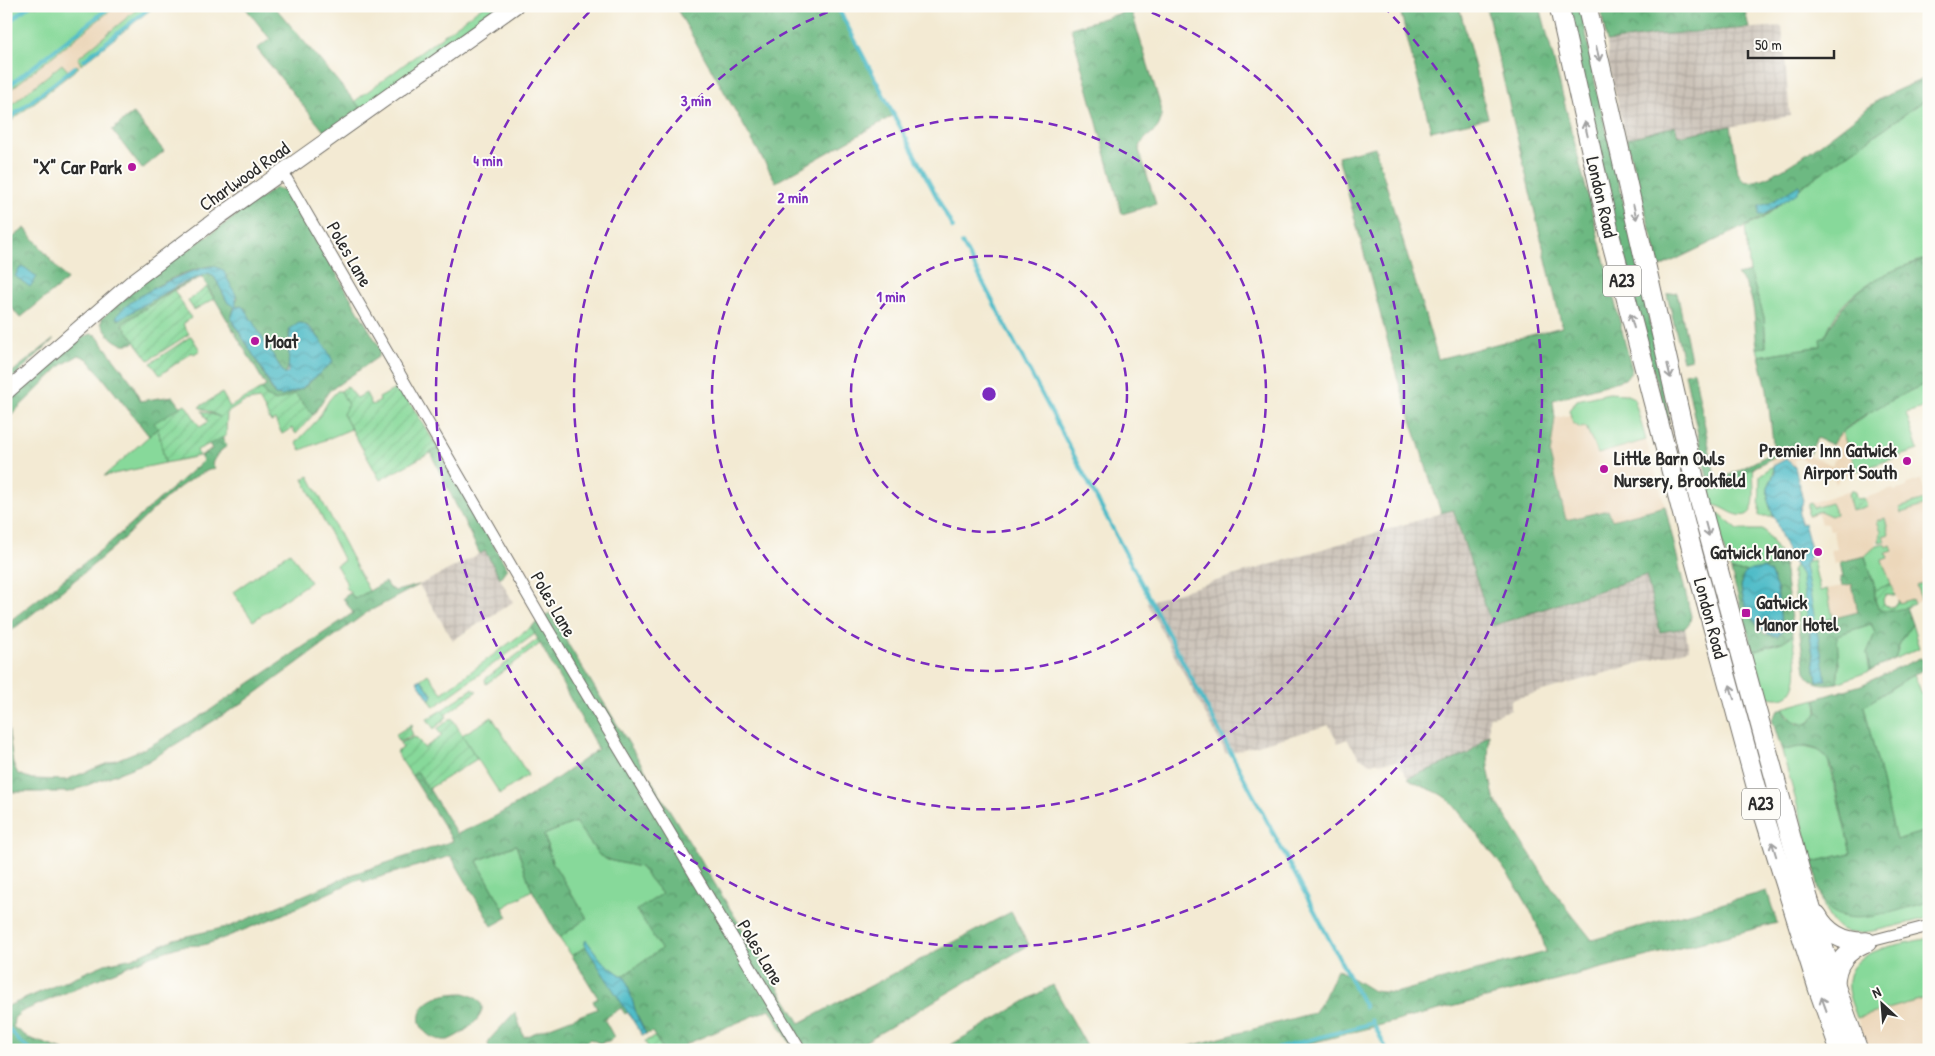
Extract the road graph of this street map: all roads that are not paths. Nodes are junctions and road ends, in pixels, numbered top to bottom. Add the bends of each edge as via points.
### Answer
1 (515, 6) edge
2 (1559, 6) edge
3 (1587, 6) edge
4 (283, 173) junction
5 (6, 392) edge
6 (1802, 878) junction
7 (1929, 926) edge
8 (1867, 942) junction
9 (1835, 985) junction
10 (800, 1050) edge
11 (1840, 1050) edge
12 (1858, 1050) edge

1 - 4 street, Charlwood Road
11 -> 2 main road, London Road / A23 via 1764,815 1693,554 1611,240
3 -> 6 main road, London Road / A23 via 1698,495
4 - 5 street, Charlwood Road via 135,280
4 - 10 street, Poles Lane via 552,637
6 - 8 main road via 1828,930 1846,941
6 - 9 main road, London Road / A23
7 - 8 street
8 - 9 main road via 1842,958
9 - 12 main road, London Road / A23

